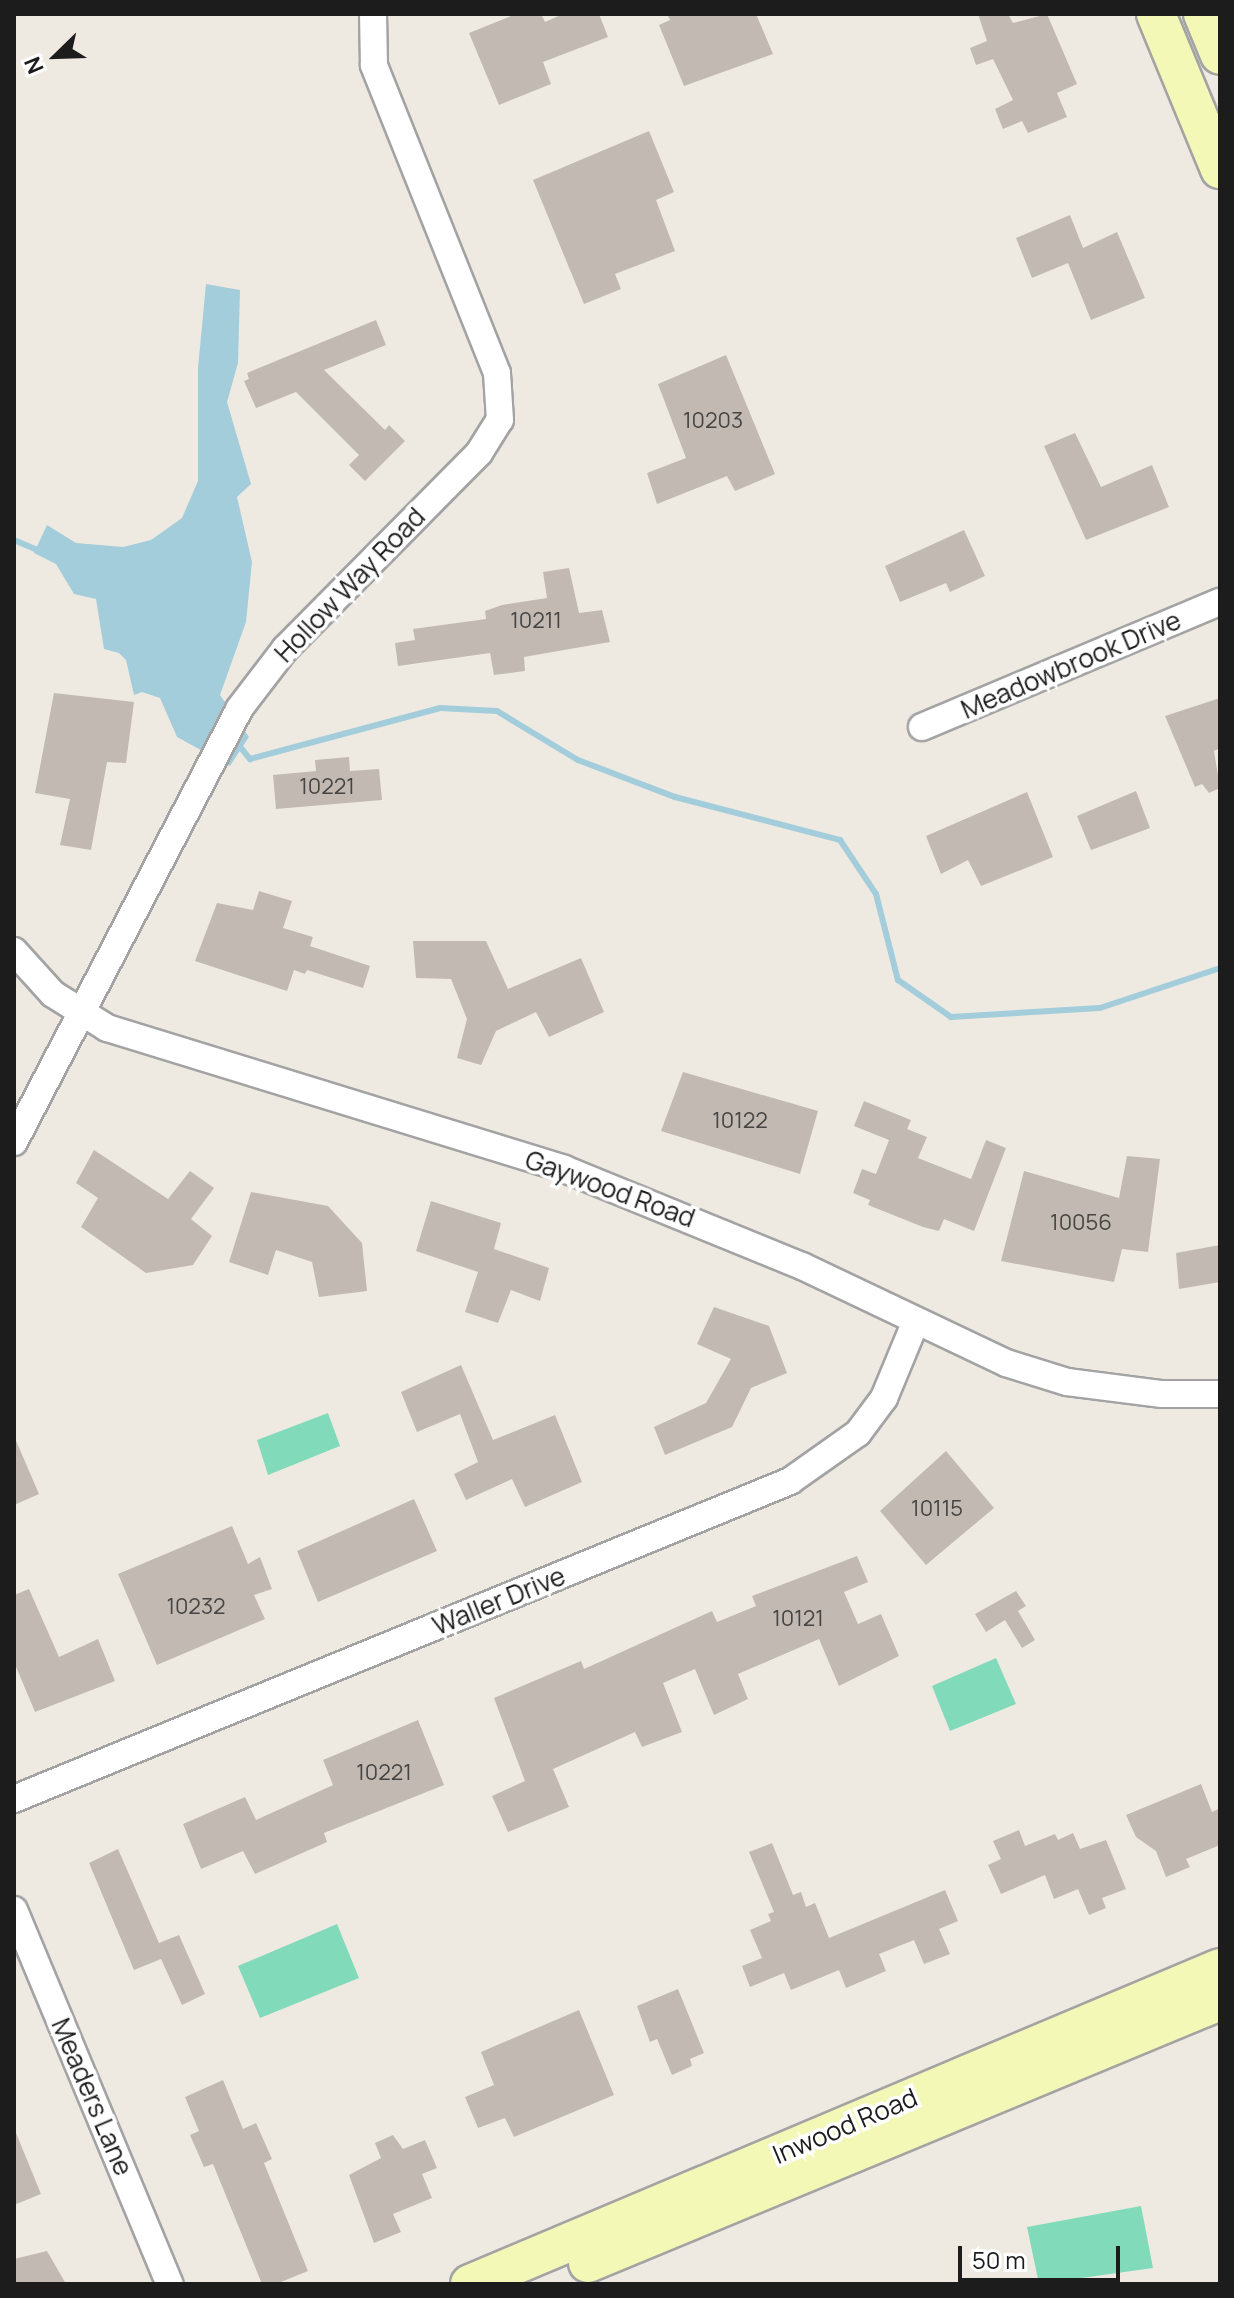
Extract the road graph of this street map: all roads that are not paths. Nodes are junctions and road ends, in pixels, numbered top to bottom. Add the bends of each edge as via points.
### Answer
1 (373, 14) edge
2 (1156, 14) edge
3 (1203, 14) edge
4 (1220, 55) edge
5 (1220, 169) edge
6 (1220, 602) edge
7 (922, 727) dead end
8 (14, 951) edge
9 (80, 1014) junction
10 (14, 1142) edge
11 (915, 1323) junction
12 (1220, 1394) edge
13 (14, 1799) edge
14 (14, 1910) edge
15 (1220, 1968) edge
16 (1220, 2001) edge
17 (923, 2109) junction
18 (518, 2279) edge
19 (170, 2284) edge
20 (470, 2284) edge

1 - 9 street, Hollow Way Road via 374,65 497,373 500,420 479,453 285,649 239,709
2 - 5 main road
3 - 4 main road
6 - 7 street, Meadowbrook Drive
8 - 9 street, Gaywood Road via 53,994
9 - 10 street, Hollow Way Road
9 - 11 street, Gaywood Road via 167,1048 564,1169 788,1260
11 - 12 street, Gaywood Road via 1006,1363 1067,1382 1162,1394
11 - 13 street, Waller Drive via 884,1398 858,1433 790,1481
14 - 19 street, Meaders Lane
15 - 17 main road, Inwood Road
16 - 17 main road, Inwood Road
17 - 18 main road, Inwood Road
18 - 20 main road, Inwood Road

